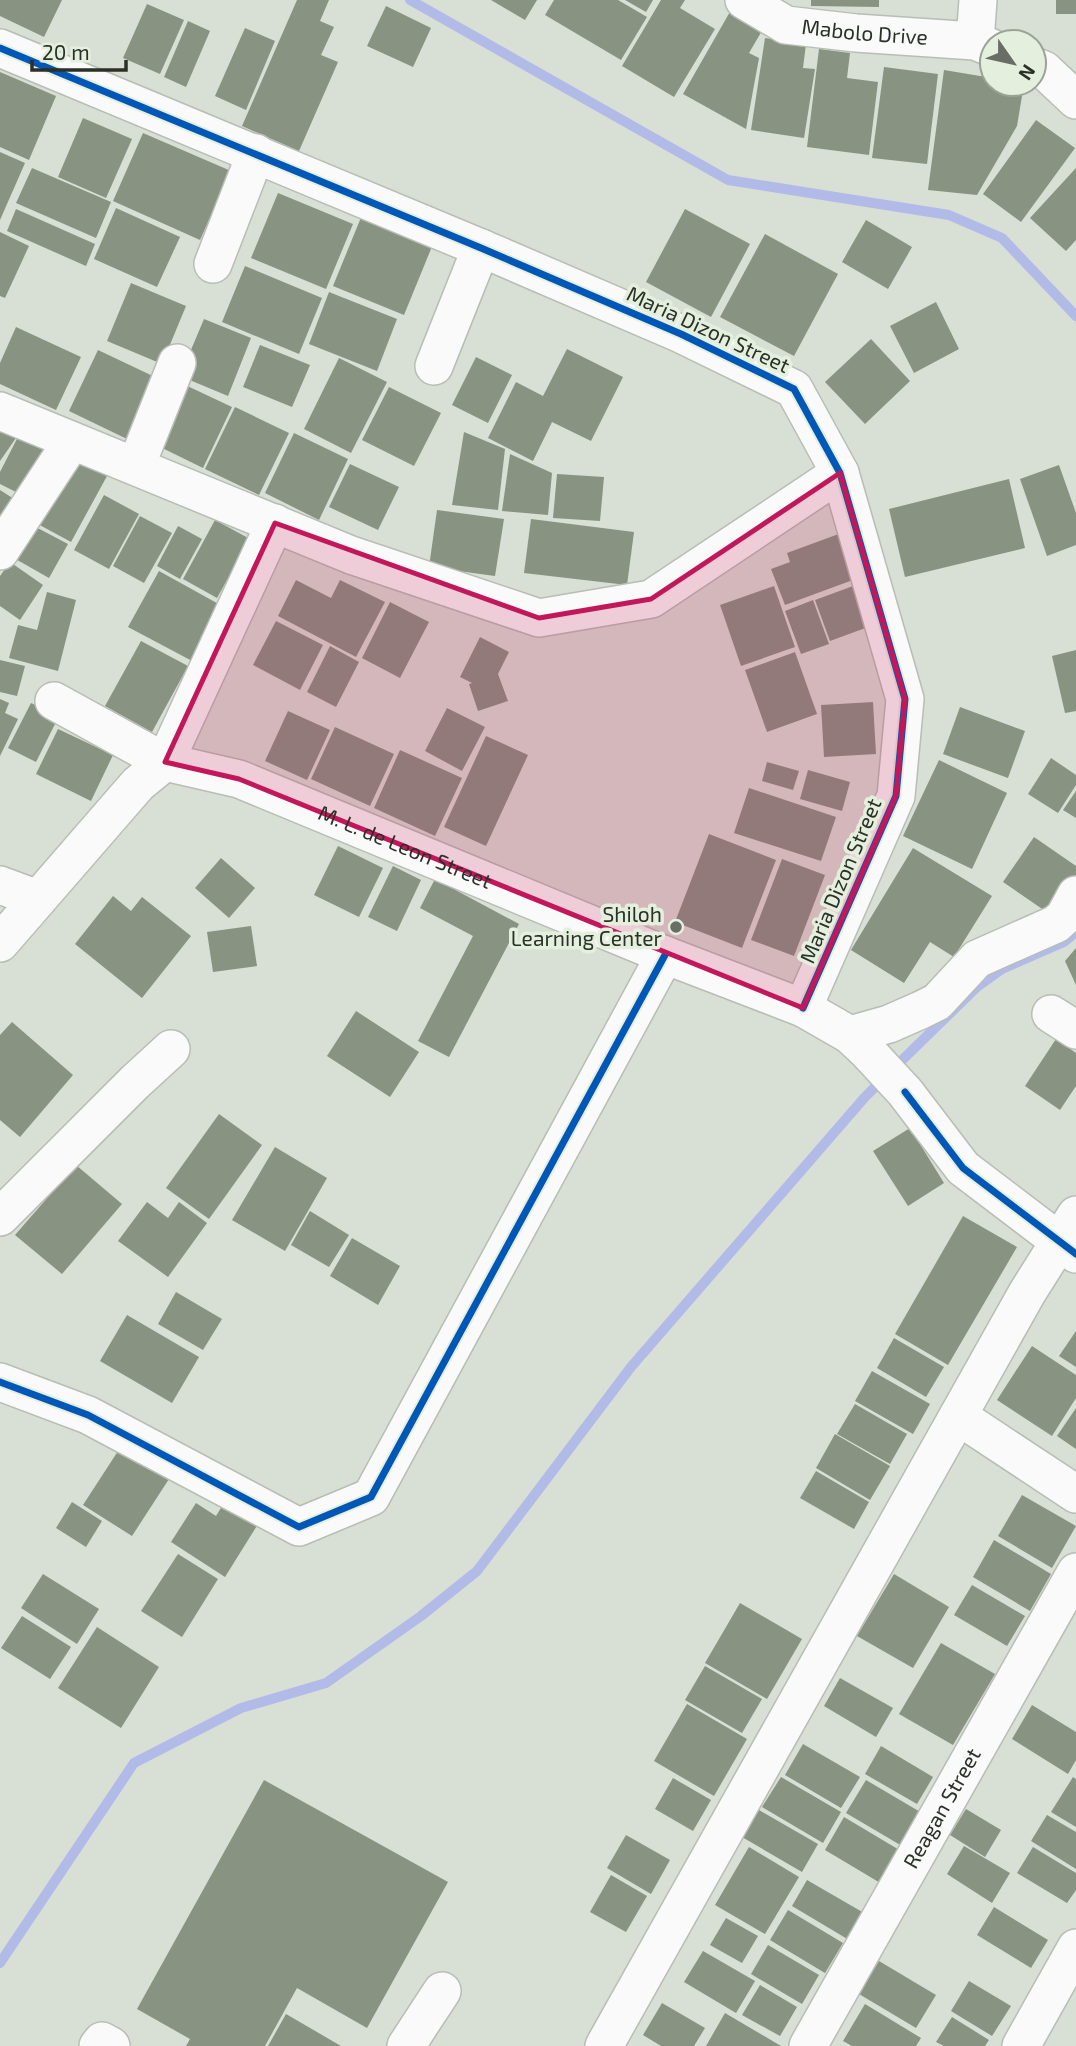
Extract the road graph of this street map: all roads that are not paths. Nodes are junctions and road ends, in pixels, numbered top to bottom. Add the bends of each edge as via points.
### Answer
1 (744, 0) edge
2 (978, 0) edge
3 (982, 28) edge
4 (978, 43) edge
5 (0, 48) edge
6 (1048, 74) edge
7 (1076, 100) edge
8 (256, 153) junction
9 (481, 248) junction
10 (213, 264) dead end
11 (177, 363) dead end
12 (435, 366) dead end
13 (0, 411) edge
14 (72, 441) junction
15 (136, 466) junction
16 (839, 473) junction
17 (275, 523) junction
18 (0, 551) edge
19 (54, 701) dead end
20 (165, 762) junction
21 (0, 885) edge
22 (1076, 895) edge
23 (38, 900) junction
24 (0, 943) edge
25 (664, 954) junction
26 (803, 1008) junction
27 (859, 1043) junction
28 (171, 1049) dead end
29 (0, 1217) edge
30 (1070, 1237) edge
31 (5, 1380) edge
32 (958, 1416) junction
33 (1076, 1494) edge
34 (1076, 1572) edge
35 (1076, 1948) edge
36 (442, 1991) dead end
37 (406, 2046) edge
38 (604, 2046) edge
39 (808, 2046) edge
40 (1021, 2046) edge

1 - 4 street, Mabolo Drive via 786,25
2 - 3 street
5 - 8 street, Maria Dizon Street
6 - 7 street
8 - 9 street, Maria Dizon Street
8 - 10 street
9 - 12 street
9 - 16 street, Maria Dizon Street via 681,334 794,389
11 - 15 street
13 - 14 street
14 - 15 street
14 - 18 street
15 - 17 street
16 - 17 street via 651,599 538,618 351,555
16 - 26 street, Maria Dizon Street via 905,699 896,796
17 - 20 street
19 - 20 street, M. L. de Leon Street
20 - 23 street via 138,785
20 - 25 street, M. L. de Leon Street via 239,779
21 - 23 street
22 - 27 street via 1056,924 977,959 937,1002
23 - 24 street
25 - 26 street, M. L. de Leon Street
25 - 31 street via 371,1497 299,1527 88,1415
26 - 27 street, M. L. de Leon Street
27 - 30 street, M. L. de Leon Street via 963,1168
28 - 29 street
30 - 32 street
32 - 33 street
32 - 38 street
34 - 39 street, Reagan Street
35 - 40 street
36 - 37 street

